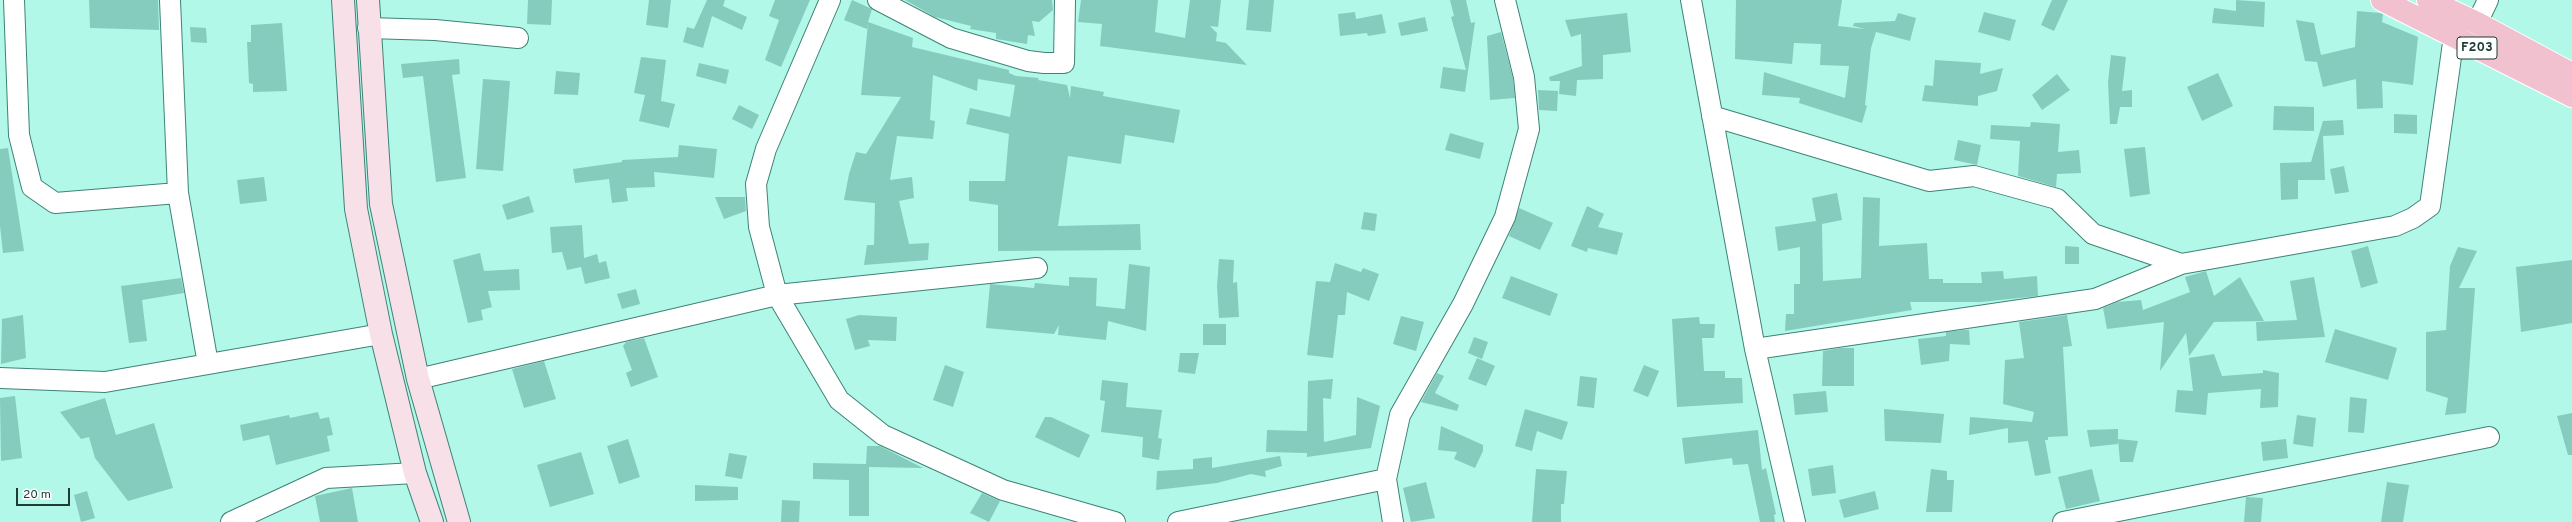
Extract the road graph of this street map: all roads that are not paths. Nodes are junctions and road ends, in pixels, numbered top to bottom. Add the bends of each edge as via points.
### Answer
1 (14, 0) edge
2 (170, 0) edge
3 (343, 0) edge
4 (368, 0) edge
5 (830, 0) edge
6 (878, 0) edge
7 (1065, 0) edge
8 (1505, 0) edge
9 (1691, 0) edge
10 (2382, 0) edge
11 (2428, 0) edge
12 (2488, 0) edge
13 (2477, 22) junction
14 (368, 28) junction
15 (2454, 36) junction
16 (518, 38) dead end
17 (2572, 74) edge
18 (2572, 96) edge
19 (1712, 116) junction
20 (178, 193) junction
21 (2181, 264) junction
22 (1037, 268) dead end
23 (777, 295) junction
24 (381, 334) junction
25 (1755, 349) junction
26 (208, 364) junction
27 (0, 378) edge
28 (418, 379) junction
29 (2489, 437) dead end
30 (415, 474) junction
31 (1386, 479) junction
32 (231, 522) edge
33 (432, 522) edge
34 (459, 522) edge
35 (1115, 522) edge
36 (1178, 522) edge
37 (1393, 522) edge
38 (1794, 522) edge
39 (2063, 522) edge

1 - 20 street via 19,135 32,188 55,203
2 - 20 street
3 - 24 main road via 356,209
4 - 14 main road
5 - 23 street via 766,149 756,184 759,227
6 - 7 street via 951,38 1028,61 1064,63
8 - 31 street via 1524,77 1529,129 1505,217 1463,304 1400,415
9 - 19 street
10 - 15 main road, F203
11 - 13 main road, F203
12 - 13 street
13 - 17 main road, F203
14 - 16 street via 435,30
14 - 28 main road via 381,204
15 - 18 main road, F203
15 - 21 street via 2430,206 2395,226
19 - 21 street via 1929,181 1974,176 2057,199 2093,234
19 - 25 street
20 - 26 street
21 - 25 street via 2095,299
22 - 23 street
23 - 28 street
23 - 35 street via 839,400 883,435 1003,490
24 - 26 street
24 - 30 main road
25 - 38 street
26 - 27 street via 105,382
28 - 34 main road
29 - 39 street
30 - 32 street via 326,478
30 - 33 main road
31 - 36 street
31 - 37 street

